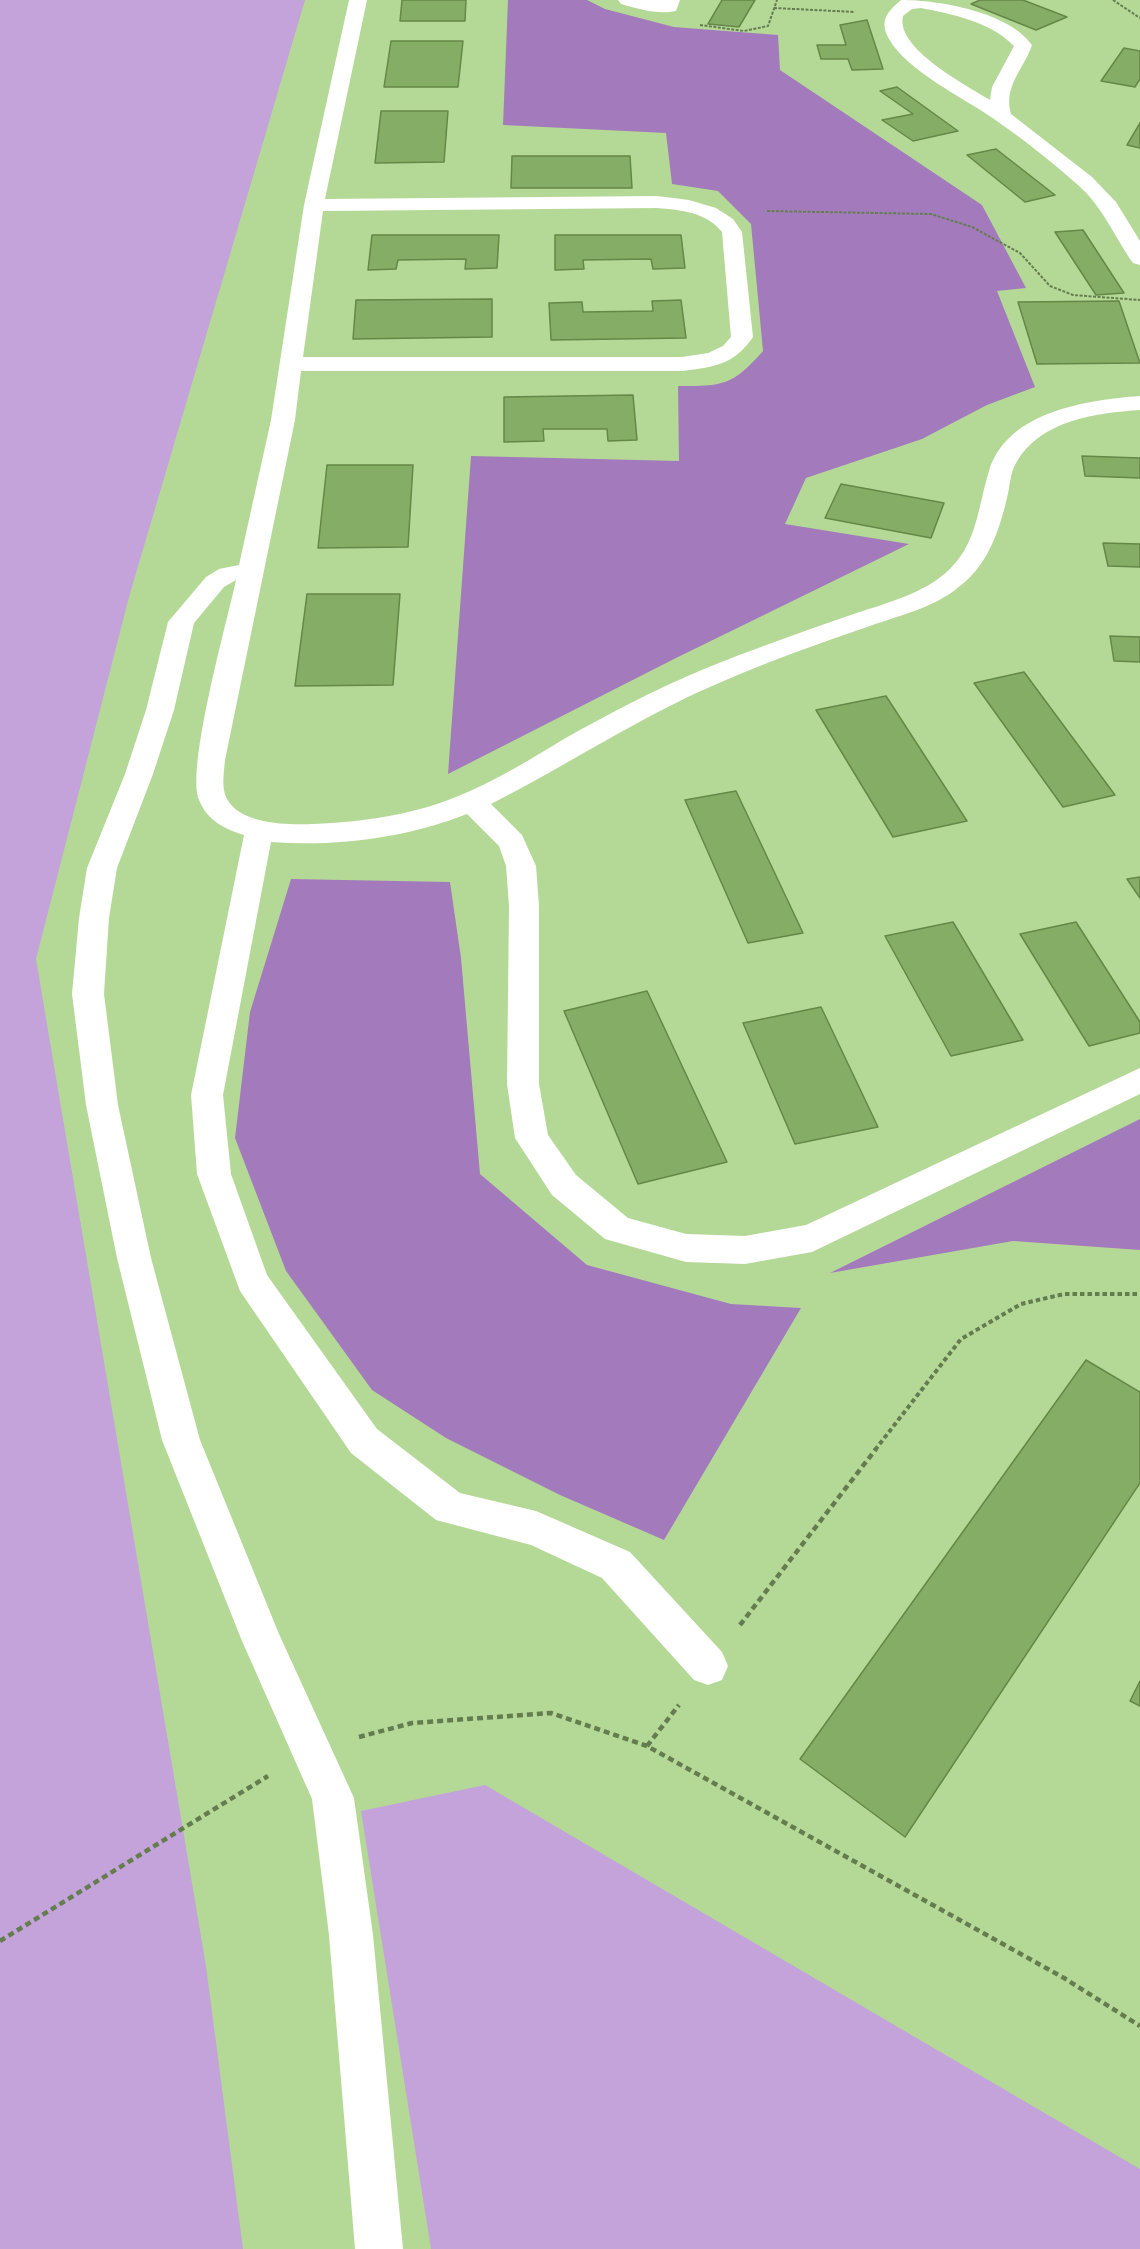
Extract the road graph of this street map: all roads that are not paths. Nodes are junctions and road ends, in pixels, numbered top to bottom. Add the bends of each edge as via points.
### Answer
1 (358, 0) edge
2 (627, 0) edge
3 (670, 3) edge
4 (1002, 116) junction
5 (314, 205) junction
6 (1140, 259) edge
7 (291, 364) junction
8 (1140, 403) edge
9 (250, 571) junction
10 (471, 802) junction
11 (258, 831) junction
12 (1140, 1080) edge
13 (708, 1666) road end
14 (379, 2249) edge

1 - 5 street
2 - 3 street via 647,6
4 - 4 street via 924,65 902,45 893,28 895,14 907,4 940,6 1017,37 1023,45 1020,57 998,89 997,105
4 - 6 street via 1085,181 1109,206
5 - 7 street
5 - 7 street via 657,202 704,210 727,224 732,232 742,337 724,356 682,364
7 - 9 street via 283,420
8 - 10 street via 1068,413 1038,429 1016,447 1004,464 983,544 953,582 929,596 705,678 644,705
9 - 11 street via 209,776 215,805 226,819
9 - 14 street via 228,574 215,582 181,622 160,710 102,868 88,994 102,1105 118,1182 181,1440 262,1641 333,1798 351,1935
10 - 11 street via 438,815 344,833 293,835
10 - 12 street via 512,842 521,866 523,1084 532,1138 564,1185 617,1229 686,1248 745,1250 812,1238
11 - 13 street via 207,1095 214,1174 252,1281 364,1441 450,1508 536,1529 616,1565

